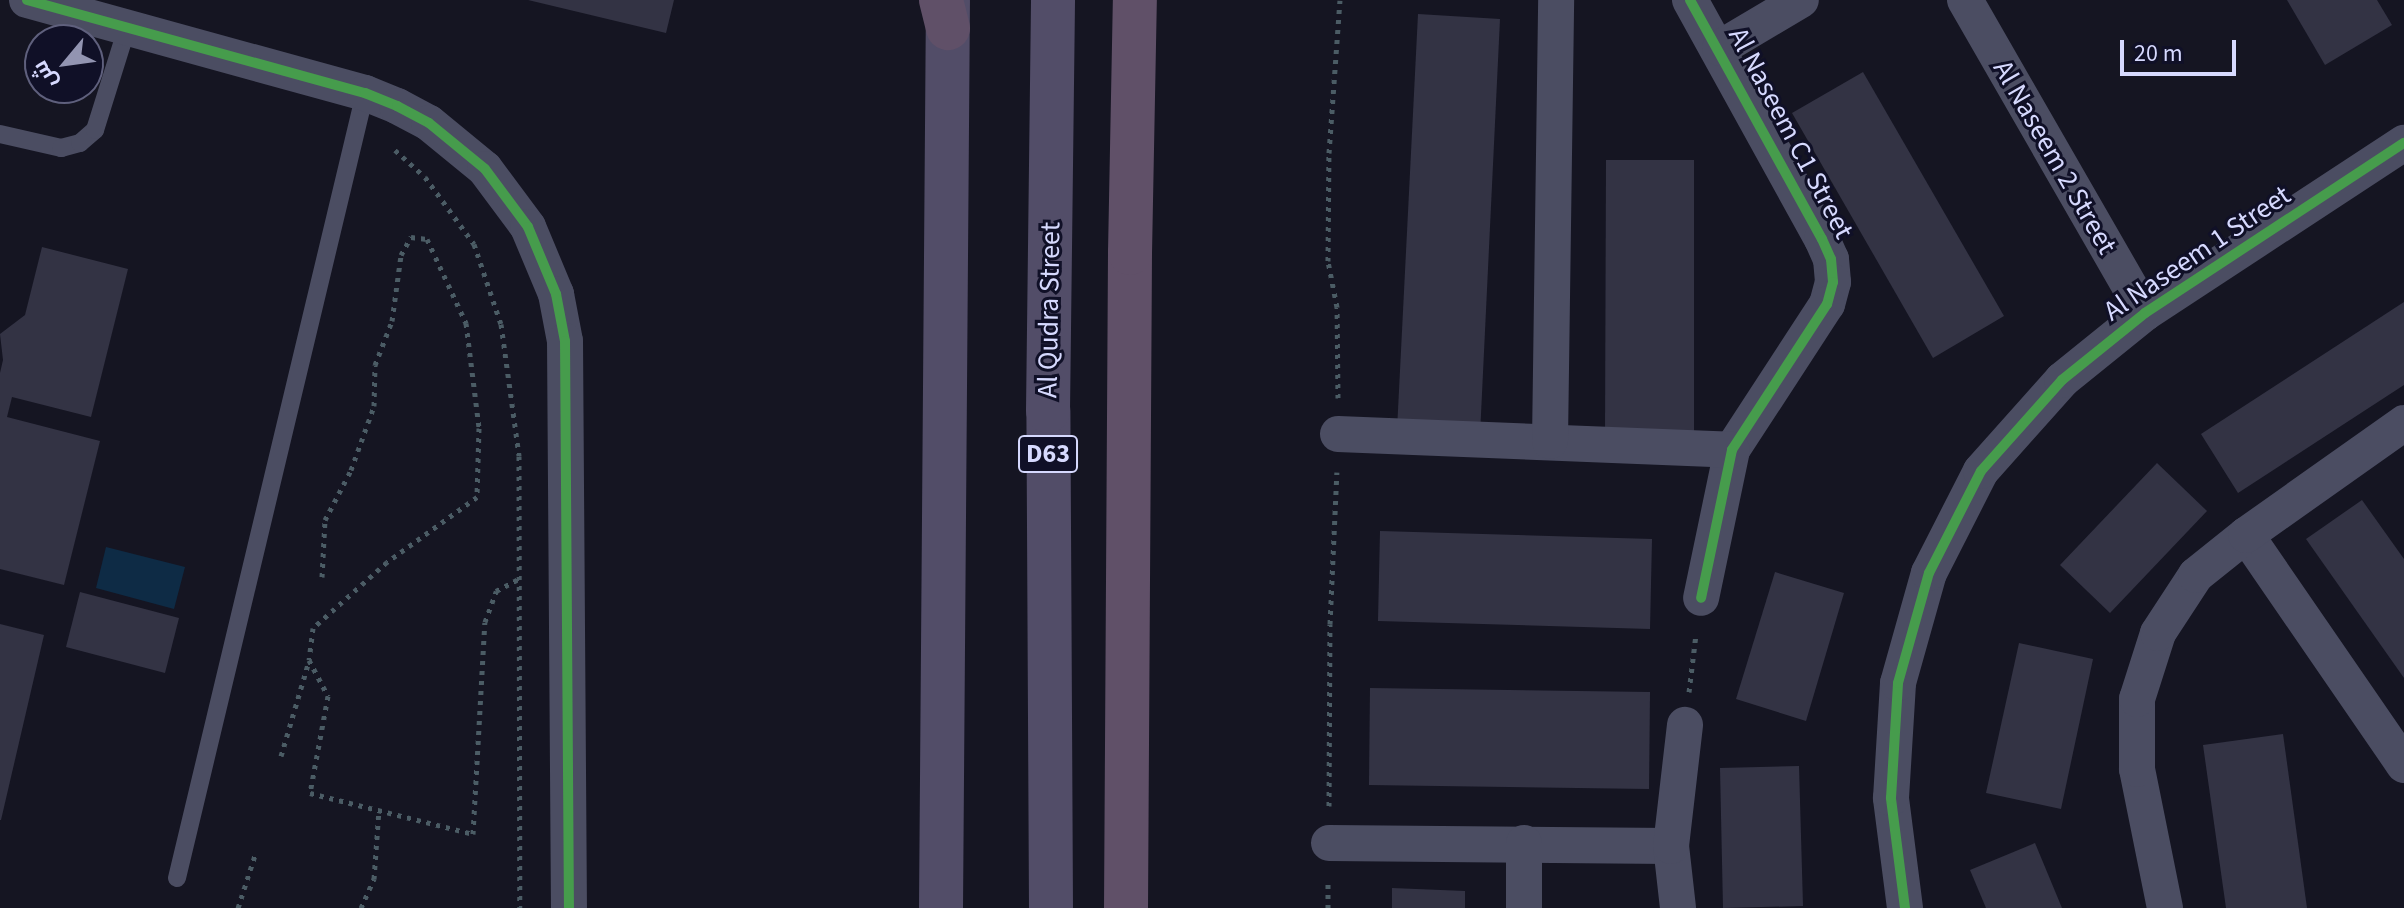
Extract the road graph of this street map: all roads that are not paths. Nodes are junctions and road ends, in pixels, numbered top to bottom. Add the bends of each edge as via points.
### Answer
1 (27, 0) edge
2 (1053, 0) edge
3 (1135, 0) edge
4 (1556, 0) edge
5 (1690, 0) edge
6 (1801, 0) edge
7 (1965, 0) edge
8 (946, 9) edge
9 (127, 28) junction
10 (1720, 48) junction
11 (362, 106) junction
12 (0, 134) edge
13 (2404, 143) edge
14 (2145, 313) junction
15 (2404, 423) edge
16 (1338, 434) dead end
17 (1550, 441) junction
18 (1732, 450) junction
19 (2246, 535) junction
20 (1701, 598) road end
21 (1685, 725) road end
22 (2404, 765) edge
23 (1329, 843) dead end
24 (1524, 843) junction
25 (1671, 846) junction
26 (177, 878) dead end
27 (569, 908) edge
28 (941, 908) edge
29 (1051, 908) edge
30 (1126, 908) edge
31 (1524, 908) edge
32 (1678, 908) edge
33 (1903, 908) edge
34 (2165, 908) edge

1 - 9 street
2 - 29 main road, Al Qudra Street / D63 via 1048,411
3 - 30 highway
4 - 17 street
5 - 10 street, Al Naseem C1 Street
6 - 10 street, Al Naseem C1 Street
7 - 14 street, Al Naseem 2 Street
8 - 28 main road
9 - 11 street
9 - 12 lane via 102,112 87,137 61,148
10 - 18 street, Al Naseem C1 Street via 1822,239 1833,282 1827,304
11 - 26 lane
11 - 27 street via 454,153 499,203 533,261 564,366
13 - 14 street, Al Naseem 1 Street
14 - 33 street, Al Naseem 1 Street via 2062,380 1981,471 1929,573 1898,683 1891,798
15 - 19 street
16 - 17 street
17 - 18 street
18 - 20 street, Al Naseem C1 Street
19 - 22 street
19 - 34 street via 2196,575 2165,621 2137,699 2137,769
21 - 25 street
23 - 24 street
24 - 25 street
24 - 31 street
25 - 32 street

